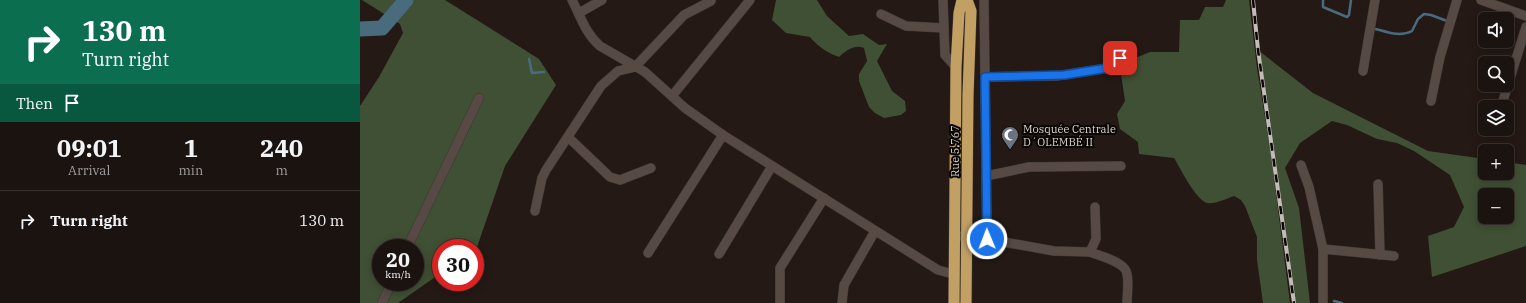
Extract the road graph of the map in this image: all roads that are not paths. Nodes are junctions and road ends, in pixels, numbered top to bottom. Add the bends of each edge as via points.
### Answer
1 (572, 0) edge
2 (602, 0) edge
3 (750, 0) edge
4 (943, 0) edge
5 (962, 0) edge
6 (967, 0) edge
7 (984, 0) edge
8 (1375, 0) edge
9 (1457, 0) edge
10 (1481, 0) edge
11 (711, 1) edge
12 (579, 13) junction
13 (881, 14) dead end
14 (1526, 16) edge
15 (1526, 27) edge
16 (944, 28) junction
17 (1127, 50) dead end
18 (635, 67) junction
19 (956, 67) junction
20 (1363, 71) dead end
21 (985, 77) junction
22 (672, 96) junction
23 (480, 98) dead end
24 (1503, 100) edge
25 (1431, 101) dead end
26 (723, 135) junction
27 (568, 137) junction
28 (1301, 165) dead end
29 (772, 166) junction
30 (1121, 166) dead end
31 (651, 168) dead end
32 (986, 176) junction
33 (1378, 184) dead end
34 (824, 198) junction
35 (1096, 207) dead end
36 (535, 211) dead end
37 (875, 231) junction
38 (954, 236) junction
39 (967, 237) junction
40 (411, 239) edge
41 (987, 239) junction
42 (1323, 249) junction
43 (1090, 252) junction
44 (648, 253) dead end
45 (719, 254) dead end
46 (1380, 255) junction
47 (1394, 256) dead end
48 (953, 274) junction
49 (388, 291) edge
50 (382, 303) edge
51 (780, 303) edge
52 (842, 303) edge
53 (954, 303) edge
54 (966, 303) edge
55 (1127, 303) edge
56 (1323, 303) edge

1 - 12 street
2 - 12 street
3 - 22 street
4 - 16 street
5 - 19 highway via 958,13
6 - 39 highway, Rue 5.767 via 970,11
7 - 21 street
8 - 20 street
9 - 25 street
10 - 14 street
11 - 18 street via 684,15
12 - 18 street via 588,35 594,41
13 - 16 street via 906,26
15 - 24 street
16 - 19 street via 945,55
17 - 21 street via 1108,68 1056,76
18 - 22 street via 645,72
18 - 27 street via 618,71 601,86
19 - 38 highway
21 - 32 street
22 - 26 street
23 - 40 street
26 - 29 street
26 - 44 street
27 - 31 street via 615,180
27 - 36 street via 542,178
28 - 42 street
29 - 34 street
29 - 45 street
30 - 32 street via 1029,167
32 - 41 street
33 - 46 street
34 - 37 street
34 - 51 street via 780,268
35 - 43 street via 1096,239
37 - 48 street via 938,270
37 - 52 street via 844,285
38 - 39 street
38 - 48 highway
39 - 41 street
39 - 54 highway, Rue 5.767
41 - 43 street via 1054,251
42 - 46 street
42 - 56 street
43 - 55 street via 1118,263 1126,269
46 - 47 street
48 - 53 highway
49 - 50 street

